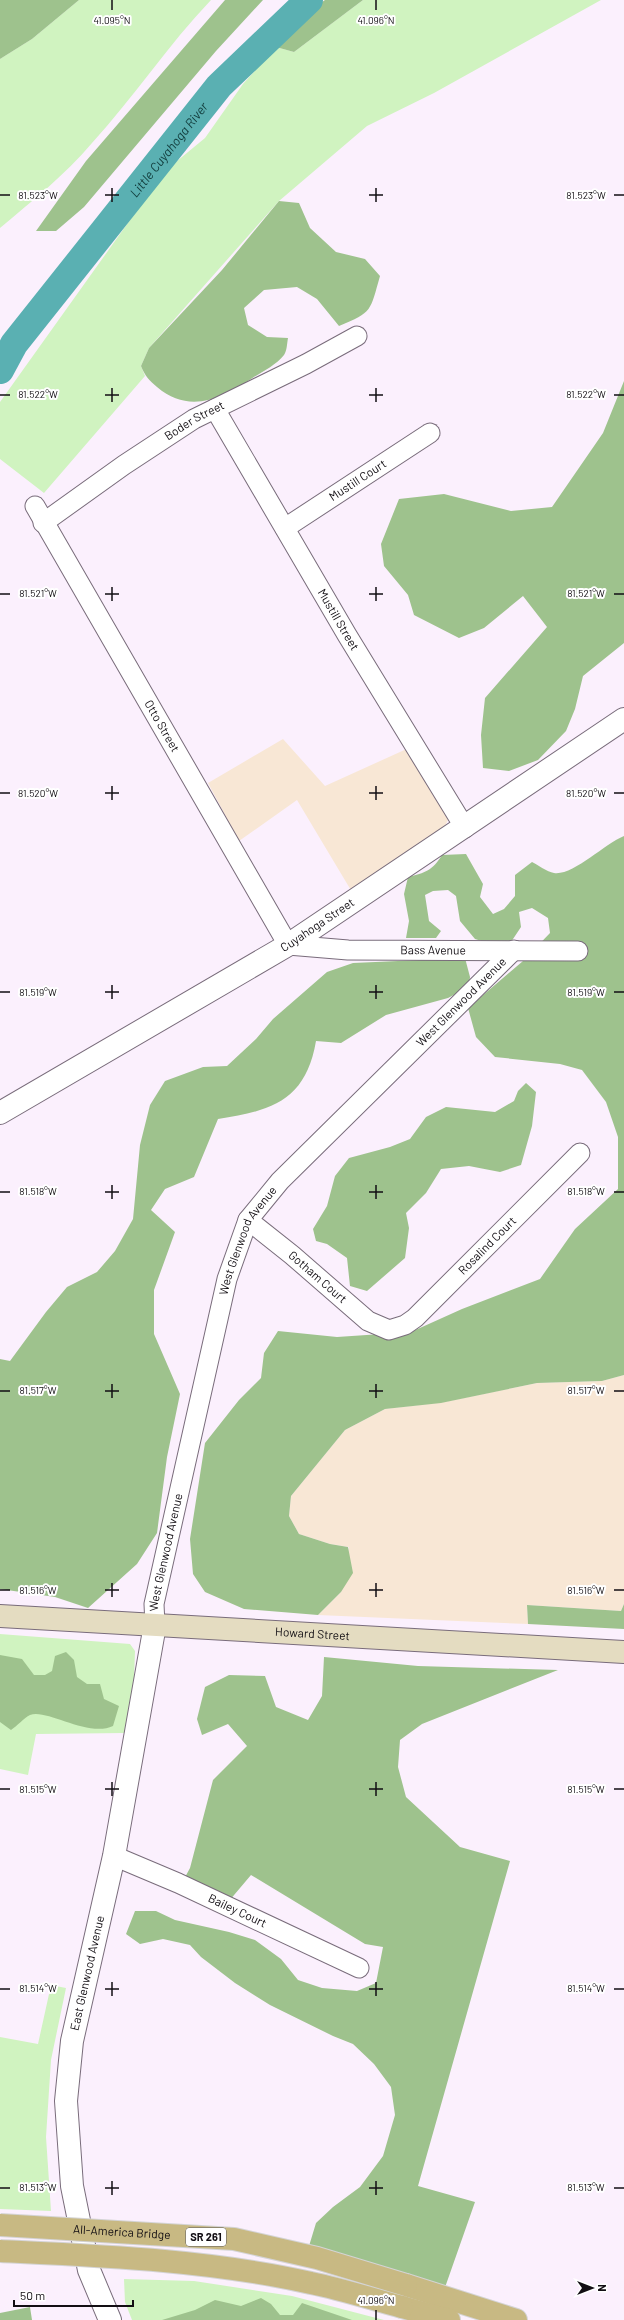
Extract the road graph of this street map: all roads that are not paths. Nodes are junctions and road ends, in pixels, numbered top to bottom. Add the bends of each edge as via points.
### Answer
1 (357, 336) dead end
2 (215, 409) junction
3 (430, 433) dead end
4 (39, 515) joint
5 (285, 528) junction
6 (624, 719) edge
7 (465, 828) junction
8 (288, 945) junction
9 (514, 950) junction
10 (578, 950) dead end
11 (0, 1113) edge
12 (580, 1152) dead end
13 (248, 1220) junction
14 (389, 1330) joint
15 (0, 1616) edge
16 (155, 1624) junction
17 (624, 1652) edge
18 (114, 1856) junction
19 (359, 1968) dead end
20 (0, 2225) edge
21 (0, 2251) edge
22 (110, 2320) edge
23 (449, 2320) edge
24 (516, 2320) edge

1 - 2 street, Boder Street
2 - 4 street, Boder Street via 194,419
2 - 5 street, Mustill Street
3 - 5 street, Mustill Court
4 - 8 street, Otto Street
5 - 7 street, Mustill Street
6 - 7 street, Cuyahoga Street
7 - 8 street, Cuyahoga Street
8 - 9 street, Bass Avenue via 348,950
8 - 11 street, Cuyahoga Street
9 - 10 street, Bass Avenue
9 - 13 street, West Glenwood Avenue via 280,1181
12 - 14 street, Rosalind Court via 415,1318 405,1325
13 - 14 street, Gotham Court via 368,1321
13 - 16 street, West Glenwood Avenue via 227,1279 182,1472 154,1604
15 - 16 main road, Howard Street
16 - 17 main road, Howard Street
16 - 18 street, East Glenwood Avenue
18 - 19 street, Bailey Court via 178,1883
18 - 22 street, East Glenwood Avenue via 72,2041 66,2101 73,2194 89,2270
20 - 24 main road, All-America Bridge / SR 261, bridge via 234,2239 317,2258
21 - 23 main road, All-America Bridge / SR 261, bridge via 85,2255 231,2269 311,2283

